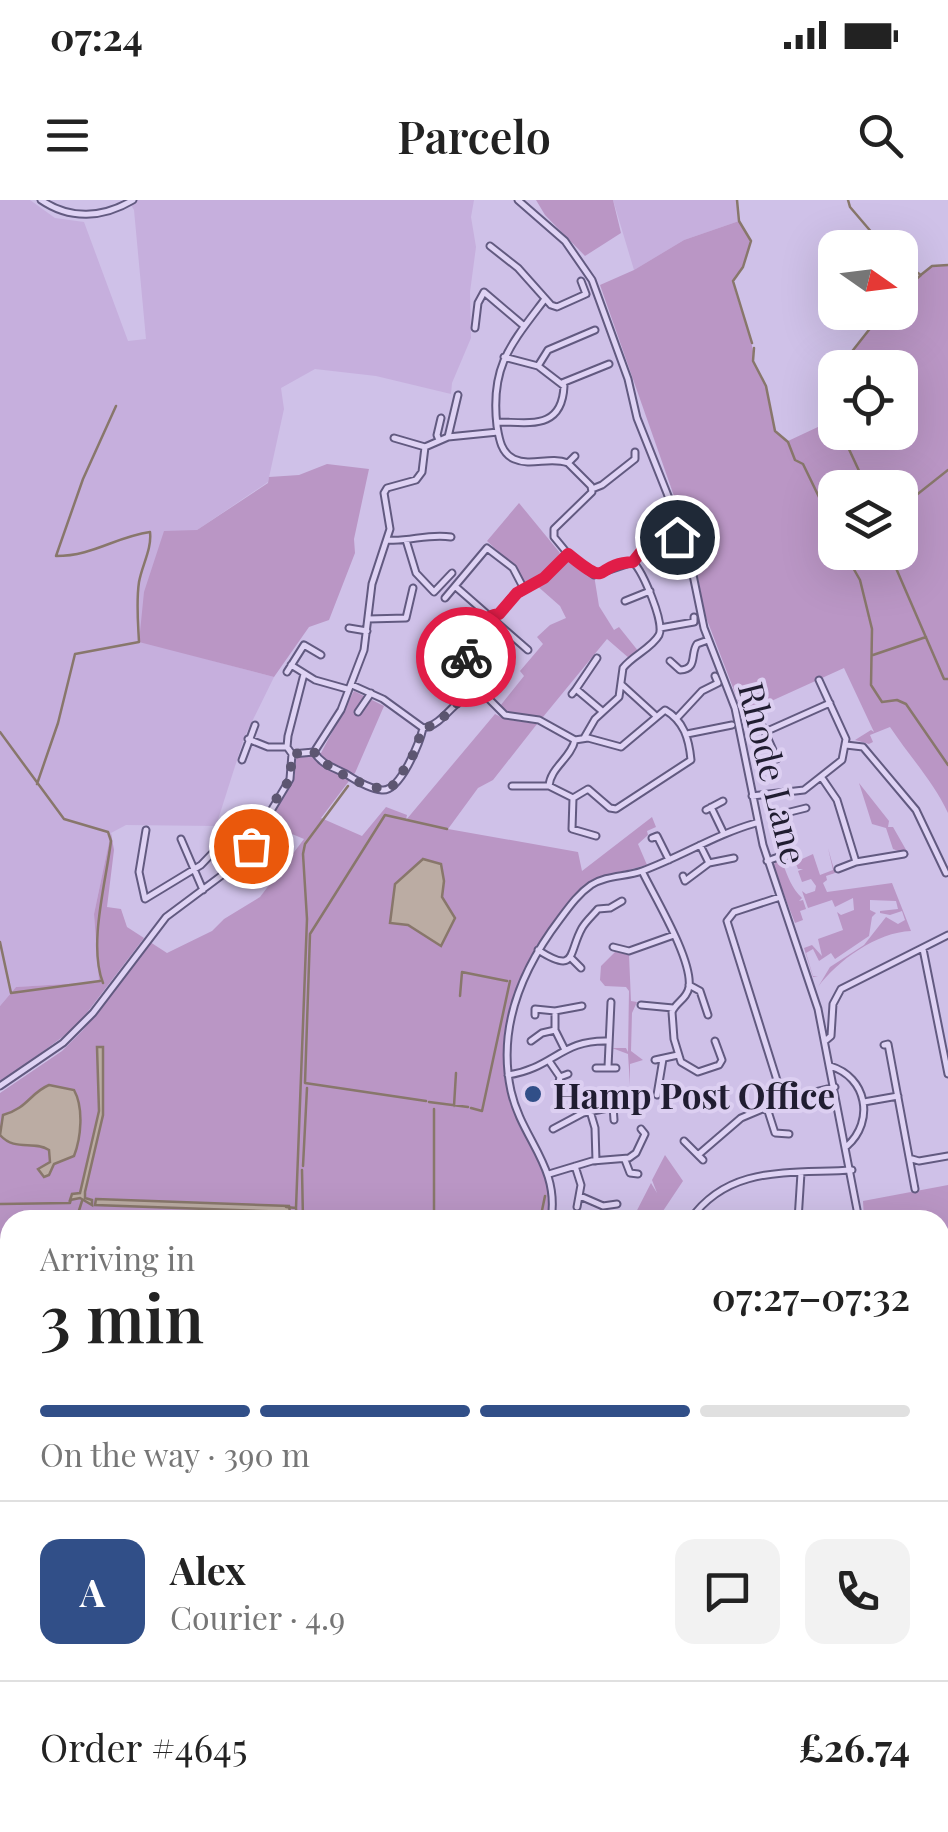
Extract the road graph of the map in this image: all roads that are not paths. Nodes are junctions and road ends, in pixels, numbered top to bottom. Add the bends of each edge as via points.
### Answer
1 (41, 200) edge
2 (133, 200) edge
3 (518, 200) edge
4 (490, 246) dead end
5 (581, 281) dead end
6 (545, 299) junction
7 (524, 326) junction
8 (475, 328) dead end
9 (595, 330) dead end
10 (503, 360) junction
11 (609, 364) dead end
12 (538, 366) junction
13 (562, 384) junction
14 (458, 394) dead end
15 (441, 418) dead end
16 (497, 422) junction
17 (498, 432) junction
18 (448, 437) junction
19 (394, 438) dead end
20 (440, 440) junction
21 (425, 446) junction
22 (635, 452) dead end
23 (575, 456) dead end
24 (568, 463) junction
25 (592, 490) junction
26 (450, 537) dead end
27 (677, 537) dead end
28 (388, 540) junction
29 (406, 540) junction
30 (568, 554) junction
31 (633, 562) junction
32 (452, 572) dead end
33 (456, 587) junction
34 (413, 588) dead end
35 (524, 588) junction
36 (650, 592) junction
37 (445, 598) dead end
38 (625, 601) dead end
39 (492, 615) junction
40 (694, 616) dead end
41 (368, 619) junction
42 (349, 628) dead end
43 (660, 628) junction
44 (367, 631) junction
45 (708, 640) junction
46 (528, 650) dead end
47 (321, 656) dead end
48 (597, 658) dead end
49 (670, 661) dead end
50 (304, 674) junction
51 (715, 676) dead end
52 (819, 680) dead end
53 (621, 684) junction
54 (350, 687) junction
55 (473, 692) junction
56 (371, 693) junction
57 (830, 702) junction
58 (602, 711) junction
59 (358, 712) dead end
60 (656, 715) junction
61 (676, 719) junction
62 (760, 721) dead end
63 (732, 724) dead end
64 (255, 725) dead end
65 (423, 728) junction
66 (765, 732) junction
67 (686, 734) junction
68 (584, 738) junction
69 (248, 739) junction
70 (576, 740) junction
71 (846, 745) junction
72 (287, 747) junction
73 (314, 752) junction
74 (292, 754) junction
75 (776, 759) dead end
76 (242, 760) dead end
77 (822, 778) junction
78 (512, 786) dead end
79 (549, 786) junction
80 (800, 791) junction
81 (752, 796) junction
82 (574, 798) junction
83 (724, 801) dead end
84 (786, 813) dead end
85 (758, 823) junction
86 (146, 830) dead end
87 (724, 834) junction
88 (596, 836) dead end
89 (180, 838) dead end
90 (652, 838) dead end
91 (224, 841) dead end
92 (700, 845) junction
93 (904, 854) dead end
94 (734, 858) dead end
95 (785, 858) dead end
96 (668, 860) junction
97 (768, 861) junction
98 (856, 862) junction
99 (709, 863) junction
100 (838, 868) dead end
101 (192, 870) junction
102 (642, 871) junction
103 (946, 873) edge
104 (683, 876) dead end
105 (203, 890) junction
106 (780, 897) junction
107 (616, 900) dead end
108 (948, 934) edge
109 (674, 936) junction
110 (613, 947) dead end
111 (923, 948) junction
112 (538, 950) junction
113 (570, 957) junction
114 (580, 968) dead end
115 (689, 986) junction
116 (834, 1004) junction
117 (641, 1005) dead end
118 (582, 1006) dead end
119 (609, 1006) dead end
120 (673, 1008) junction
121 (818, 1009) junction
122 (555, 1010) junction
123 (533, 1011) dead end
124 (708, 1015) dead end
125 (555, 1030) junction
126 (716, 1041) dead end
127 (825, 1041) junction
128 (531, 1042) dead end
129 (609, 1042) junction
130 (884, 1045) dead end
131 (566, 1050) junction
132 (678, 1055) junction
133 (663, 1059) junction
134 (655, 1060) dead end
135 (549, 1062) junction
136 (830, 1066) junction
137 (596, 1068) dead end
138 (568, 1074) dead end
139 (948, 1074) edge
140 (508, 1075) junction
141 (0, 1086) edge
142 (834, 1087) junction
143 (657, 1095) dead end
144 (898, 1096) junction
145 (786, 1099) junction
146 (864, 1102) junction
147 (623, 1105) dead end
148 (613, 1106) junction
149 (766, 1108) junction
150 (590, 1112) junction
151 (614, 1120) dead end
152 (553, 1129) dead end
153 (646, 1132) dead end
154 (789, 1134) dead end
155 (684, 1142) dead end
156 (847, 1146) junction
157 (910, 1156) junction
158 (948, 1156) edge
159 (596, 1160) junction
160 (625, 1160) junction
161 (575, 1166) junction
162 (852, 1170) junction
163 (802, 1173) junction
164 (550, 1174) junction
165 (638, 1174) dead end
166 (916, 1190) dead end
167 (580, 1196) junction
168 (616, 1204) dead end
169 (577, 1207) dead end
170 (552, 1210) edge
171 (698, 1210) edge
172 (799, 1210) edge
173 (858, 1210) edge

1 - 2 street via 80,214 112,211
3 - 45 street, Rhode Lane via 572,249 596,289 686,540
4 - 6 street
5 - 6 street via 586,294 557,307
6 - 7 street
7 - 8 street via 484,292
7 - 10 street
9 - 12 street via 548,350
10 - 12 street
10 - 16 street via 494,388
11 - 13 street
12 - 13 street
13 - 16 street via 563,398 546,420
14 - 18 street
15 - 20 street
16 - 17 street
17 - 18 street
17 - 24 street via 512,458
18 - 20 street
19 - 21 street
20 - 21 street
21 - 28 street via 416,480 384,494
22 - 25 street via 635,459
23 - 24 street
24 - 25 street
25 - 30 street via 553,531
26 - 29 street
27 - 31 street via 672,530 649,542
28 - 29 street
28 - 41 street
29 - 32 street via 416,572 434,592
30 - 31 street via 594,575
30 - 35 street
31 - 36 street
33 - 35 street via 488,548 513,568
33 - 37 street
33 - 39 street
34 - 41 street via 406,618
35 - 39 street
36 - 38 street
36 - 43 street
39 - 46 street
39 - 55 street via 461,646 474,670
40 - 43 street via 694,622
41 - 44 street
42 - 44 street
43 - 53 street via 623,668
44 - 54 street
45 - 49 street via 694,648 686,670
45 - 81 street, Rhode Lane via 732,696
47 - 50 street via 304,645 289,668
48 - 58 street via 574,691
50 - 54 street
50 - 72 street
51 - 61 street via 718,683
52 - 57 street
53 - 58 street via 619,697
53 - 60 street
54 - 56 street
54 - 73 street
55 - 65 street
55 - 70 street via 505,715 539,720
56 - 59 street
56 - 65 street
57 - 66 street
57 - 71 street
58 - 68 street
60 - 61 street via 665,710
60 - 68 street via 624,746
61 - 67 street
62 - 66 street
63 - 67 street
64 - 69 street
65 - 73 street via 411,760 388,790 352,778
66 - 75 street
67 - 82 street via 688,763 619,808 588,789
68 - 70 street
69 - 72 street
69 - 76 street
70 - 79 street
71 - 77 street via 842,761
71 - 103 street via 863,746 914,807
72 - 74 street
73 - 74 street
74 - 105 street via 290,779 241,861
77 - 80 street
77 - 98 street via 837,800
78 - 79 street
79 - 82 street
80 - 81 street
80 - 84 street via 804,809
81 - 85 street, Rhode Lane
82 - 88 street via 572,829
83 - 87 street via 708,808
85 - 87 street
85 - 97 street, Rhode Lane
86 - 101 street via 139,872 145,899
87 - 92 street
89 - 101 street
90 - 96 street via 657,836
91 - 101 street
92 - 96 street
92 - 99 street
93 - 98 street
94 - 99 street
95 - 97 street
96 - 102 street
97 - 106 street, Rhode Lane
98 - 100 street
99 - 104 street
101 - 105 street
102 - 109 street
102 - 112 street via 587,888
105 - 141 street via 166,917 64,1043
106 - 121 street, Rhode Lane
106 - 145 street via 731,913 727,923
107 - 113 street via 610,908 598,906
108 - 111 street
109 - 110 street via 629,951
109 - 115 street
111 - 116 street via 845,986
111 - 139 street
112 - 113 street via 558,961
112 - 140 street via 516,997
113 - 114 street
115 - 120 street
115 - 124 street via 700,991
116 - 121 street
116 - 127 street via 832,1034
117 - 120 street
118 - 122 street
119 - 129 street
120 - 132 street
121 - 127 street, Rhode Lane
122 - 123 street
122 - 125 street
125 - 128 street
125 - 131 street
126 - 132 street via 722,1062 704,1074 686,1068
127 - 136 street, Rhode Lane
129 - 131 street via 585,1041
129 - 137 street via 612,1067
130 - 144 street
131 - 135 street
132 - 133 street
133 - 134 street
133 - 143 street
135 - 138 street via 559,1079
135 - 140 street
136 - 142 street, Rhode Lane
136 - 146 street via 851,1078
140 - 164 street via 517,1111
142 - 145 street
142 - 156 street, Rhode Lane
144 - 146 street
144 - 157 street
145 - 149 street
146 - 156 street via 861,1125
147 - 148 street
148 - 150 street
148 - 151 street
149 - 154 street via 775,1133
149 - 155 street via 735,1121 701,1158
150 - 152 street
150 - 159 street
153 - 160 street
156 - 162 street, Rhode Lane
157 - 158 street
157 - 166 street
159 - 160 street
159 - 161 street
160 - 165 street via 628,1175
161 - 164 street
161 - 167 street
162 - 163 street
162 - 173 street, Rhode Lane
163 - 171 street via 732,1182
163 - 172 street
164 - 170 street
167 - 168 street via 608,1210
167 - 169 street

